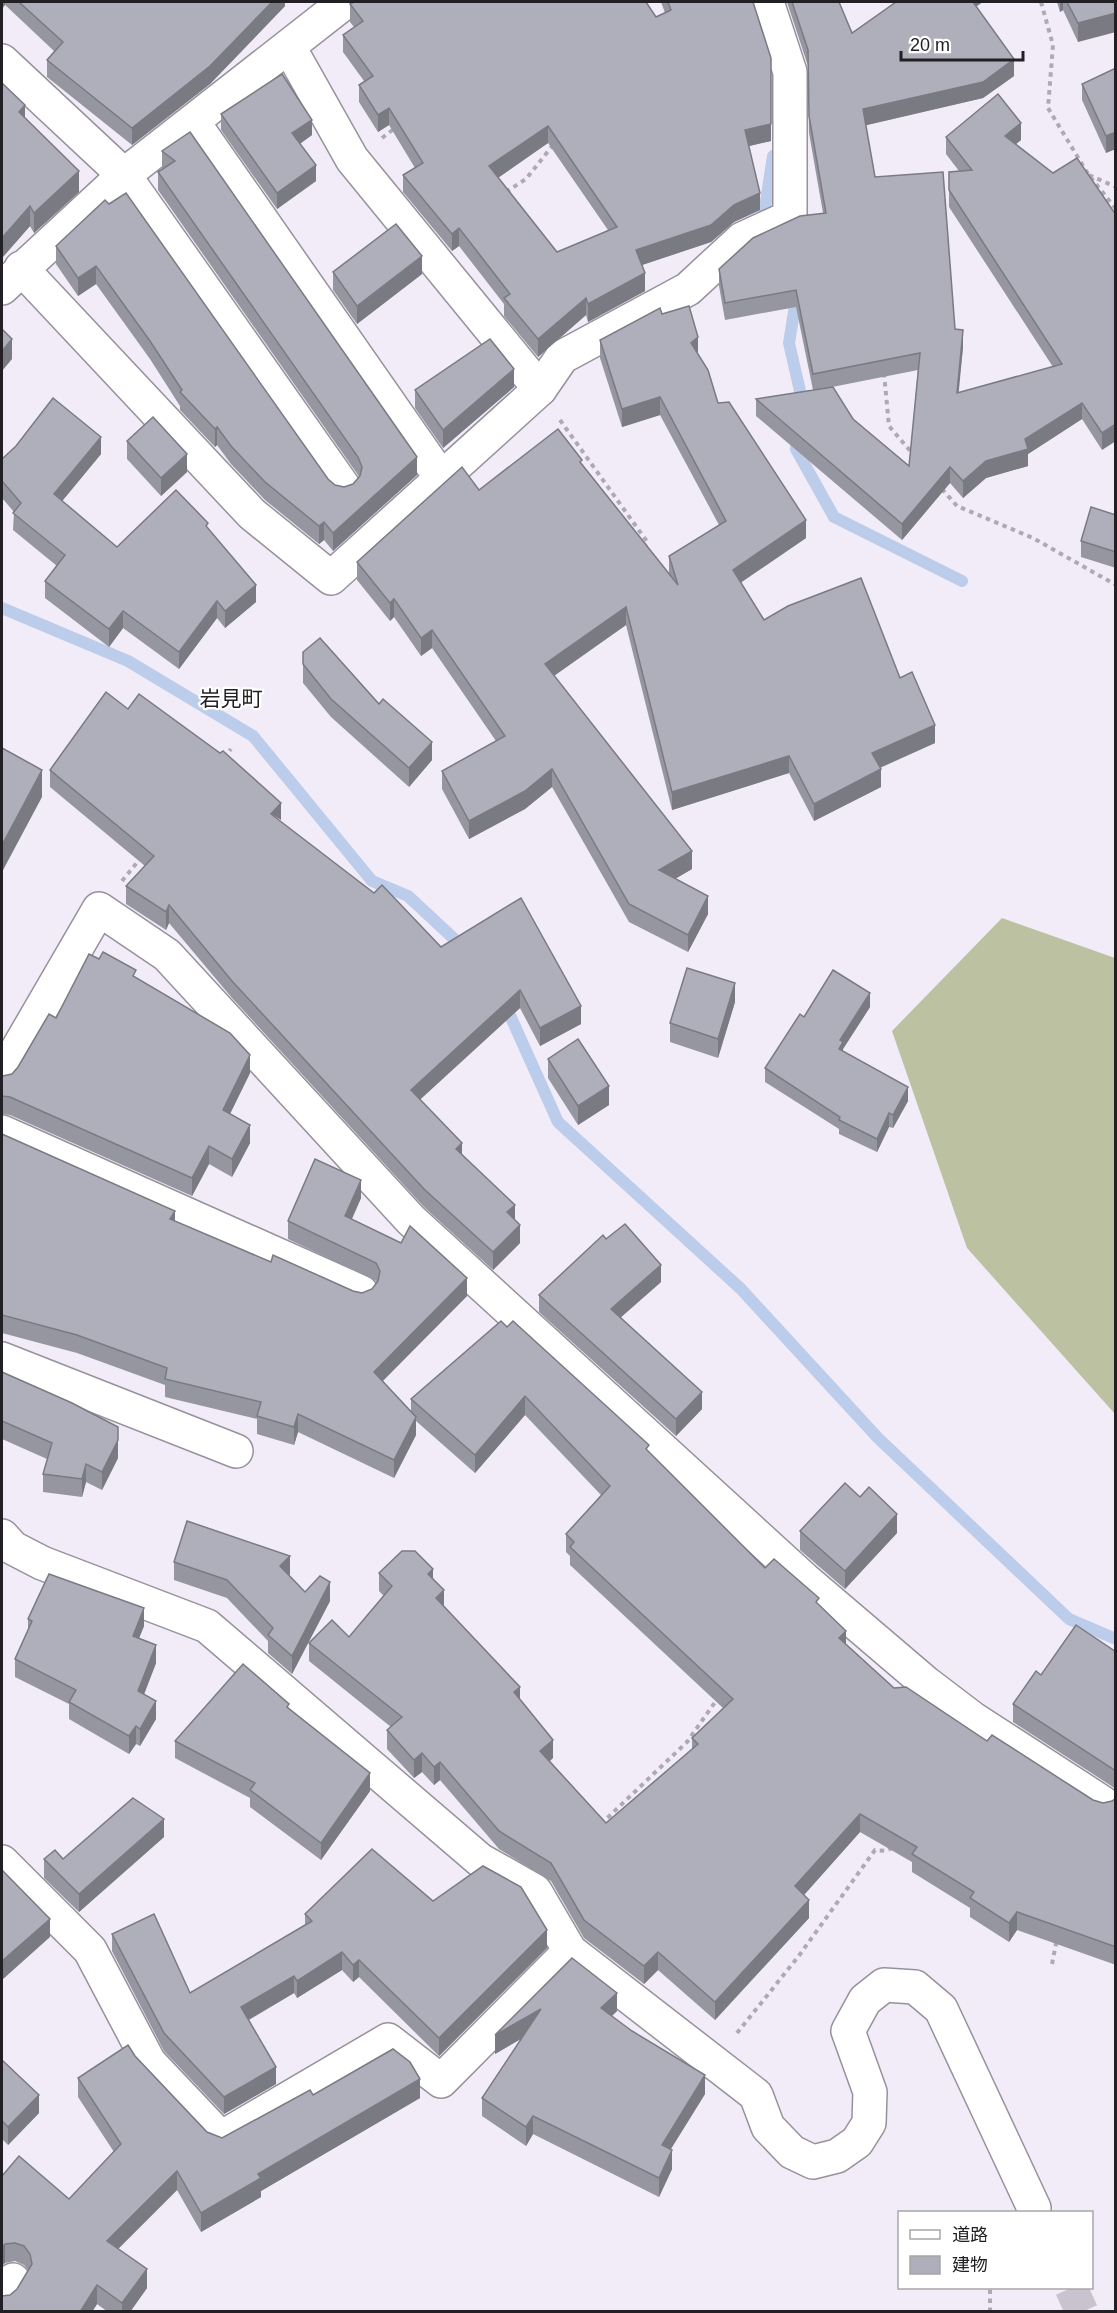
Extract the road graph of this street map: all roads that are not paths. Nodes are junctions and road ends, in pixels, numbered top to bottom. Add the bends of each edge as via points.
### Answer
1 (345, 2) edge
2 (767, 2) edge
3 (289, 47) junction
4 (2, 62) edge
5 (192, 122) junction
6 (124, 175) junction
7 (11, 278) edge
8 (540, 389) junction
9 (442, 478) junction
10 (343, 486) edge
11 (2, 1076) edge
12 (2, 1132) edge
13 (361, 1292) edge
14 (2, 1359) edge
15 (236, 1451) dead end
16 (2, 1536) edge
17 (1103, 1803) edge
18 (2, 1862) edge
19 (570, 1951) junction
20 (1034, 2208) dead end

1 - 3 street
2 - 8 street via 790,72 790,217 742,239 688,290 562,357
3 - 5 street
3 - 8 street via 352,159
4 - 6 street
5 - 6 street
5 - 9 street
6 - 7 street
6 - 10 street
7 - 9 street via 252,514 331,578
8 - 9 street
11 - 17 street via 99,909 167,955 411,1220 804,1579 972,1718
12 - 13 street
14 - 15 street
16 - 19 street via 13,1548 42,1563 207,1626 480,1860 535,1891
18 - 19 street via 90,1950 149,2062 221,2138 388,2040 441,2082
19 - 20 street via 756,2095 768,2127 792,2152 813,2162 837,2156 857,2142 869,2123 870,2092 848,2031 851,2023 865,2000 884,1985 915,1988 940,2008

